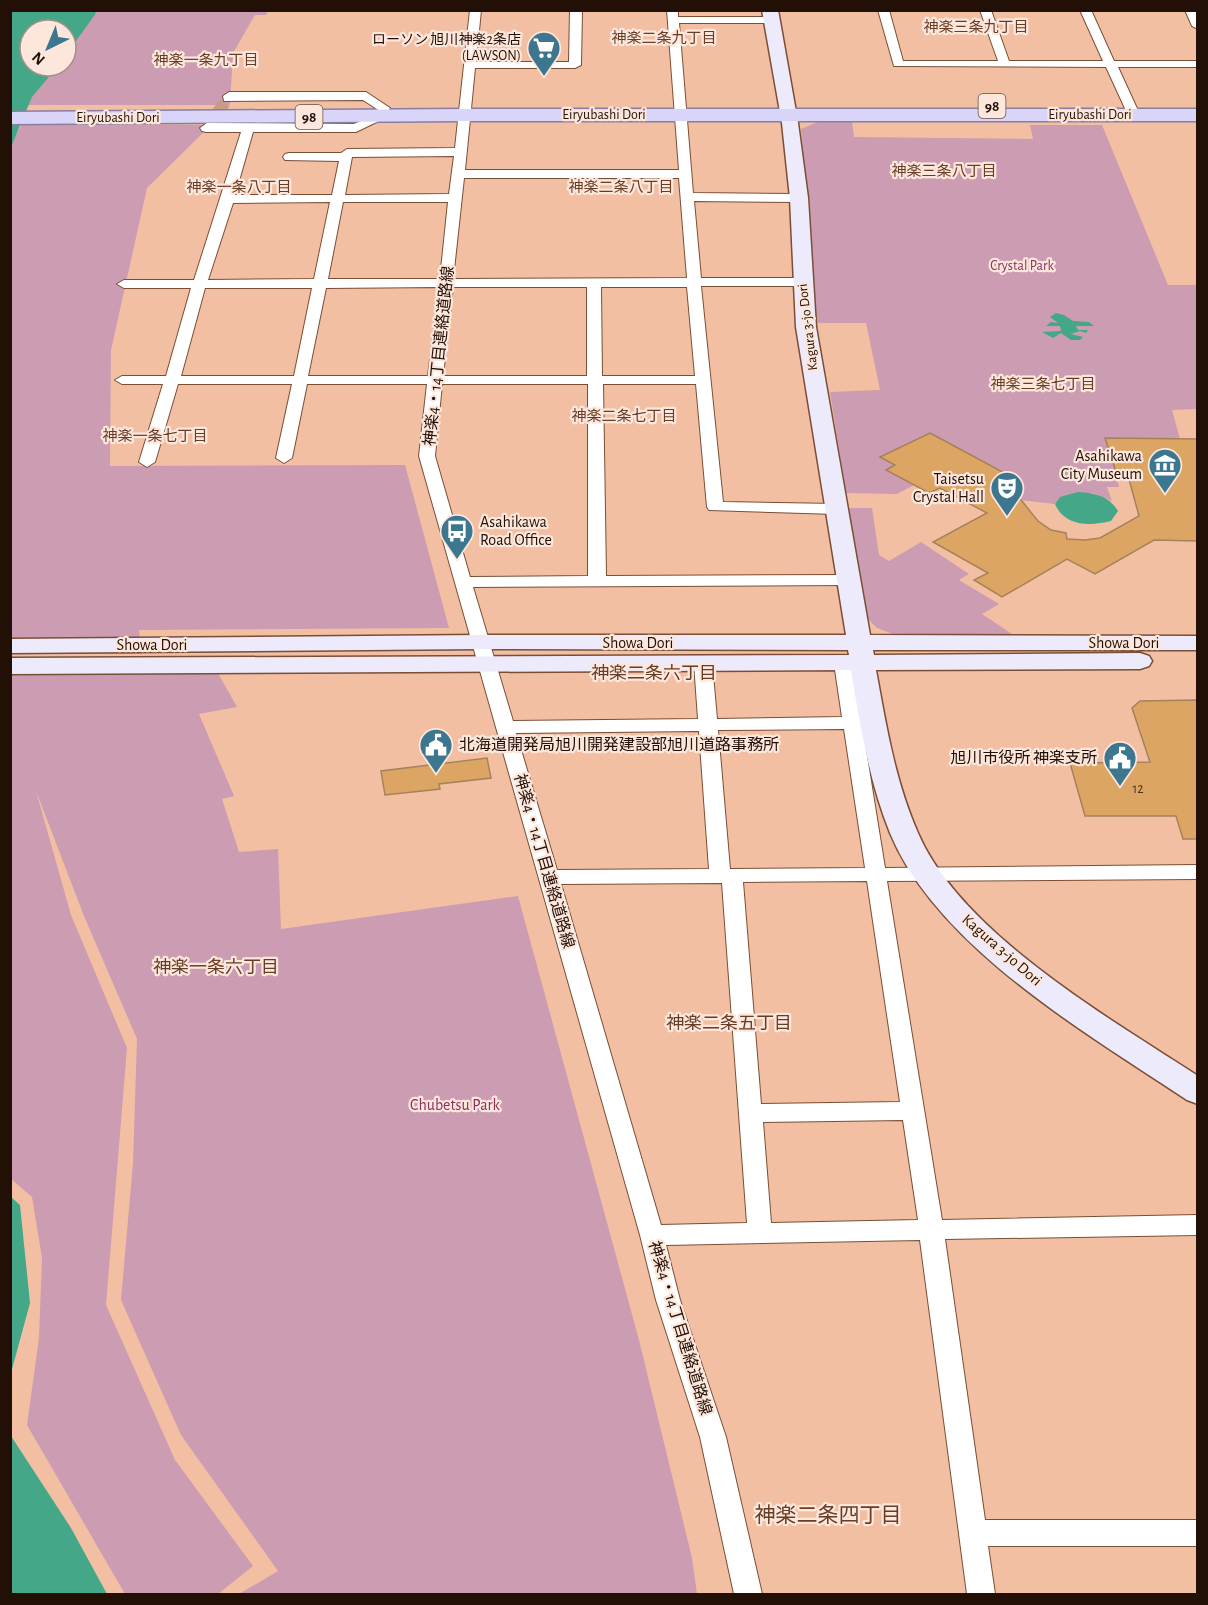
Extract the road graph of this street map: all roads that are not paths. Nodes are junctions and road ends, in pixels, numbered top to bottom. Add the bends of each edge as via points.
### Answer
1 (476, 10) edge
2 (576, 10) edge
3 (883, 10) edge
4 (985, 10) edge
5 (1085, 10) edge
6 (1190, 10) edge
7 (673, 15) edge
8 (771, 15) edge
9 (1197, 26) edge
10 (1005, 64) junction
11 (1110, 64) junction
12 (1197, 64) edge
13 (470, 65) junction
14 (228, 98) dead end
15 (1197, 106) edge
16 (10, 110) edge
17 (788, 110) junction
18 (1132, 110) junction
19 (465, 111) junction
20 (680, 111) junction
21 (384, 112) junction
22 (155, 114) junction
23 (1197, 115) edge
24 (10, 118) edge
25 (207, 126) dead end
26 (248, 128) junction
27 (460, 152) junction
28 (289, 157) dead end
29 (346, 158) junction
30 (458, 174) junction
31 (686, 174) junction
32 (688, 197) junction
33 (456, 198) junction
34 (799, 198) junction
35 (229, 199) junction
36 (337, 199) junction
37 (694, 282) junction
38 (803, 282) junction
39 (594, 283) junction
40 (124, 284) dead end
41 (200, 284) junction
42 (321, 284) junction
43 (447, 284) junction
44 (593, 379) junction
45 (122, 380) dead end
46 (173, 380) junction
47 (298, 380) junction
48 (704, 380) junction
49 (437, 381) junction
50 (284, 458) dead end
51 (147, 462) dead end
52 (837, 509) junction
53 (597, 580) junction
54 (848, 580) junction
55 (464, 582) junction
56 (1197, 643) edge
57 (10, 646) edge
58 (484, 653) junction
59 (80, 656) junction
60 (855, 656) junction
61 (1197, 661) edge
62 (703, 663) junction
63 (10, 666) edge
64 (854, 723) junction
65 (709, 724) junction
66 (506, 727) junction
67 (926, 872) junction
68 (1197, 872) edge
69 (876, 874) junction
70 (726, 875) junction
71 (549, 877) junction
72 (1197, 1092) edge
73 (913, 1112) junction
74 (751, 1113) junction
75 (1197, 1225) edge
76 (931, 1229) junction
77 (760, 1233) junction
78 (652, 1235) junction
79 (972, 1533) junction
80 (1197, 1533) edge
81 (748, 1594) edge
82 (981, 1594) edge

1 - 13 street, 神楽4・14丁目連絡道路線
2 - 13 street via 574,65
3 - 10 street via 898,64
4 - 10 street
5 - 11 street
6 - 9 street
7 - 8 street
7 - 20 street
8 - 17 street, Kagura 3-jo Dori
10 - 11 street
11 - 12 street
11 - 18 street
13 - 19 street, 神楽4・14丁目連絡道路線
14 - 21 street via 366,96
15 - 18 main road, Eiryubashi Dori / 98
16 - 22 main road, Eiryubashi Dori / 98
17 - 18 main road, Eiryubashi Dori / 98
17 - 20 main road, Eiryubashi Dori / 98
17 - 34 street, Kagura 3-jo Dori
18 - 23 main road, Eiryubashi Dori / 98
19 - 20 main road, Eiryubashi Dori / 98
19 - 21 main road, Eiryubashi Dori / 98
19 - 27 street, 神楽4・14丁目連絡道路線
20 - 31 street
21 - 22 main road, Eiryubashi Dori / 98
21 - 26 street via 356,128
22 - 24 main road, Eiryubashi Dori / 98
25 - 26 street
26 - 35 street
27 - 29 street via 347,153
27 - 30 street, 神楽4・14丁目連絡道路線
28 - 29 street
29 - 36 street
30 - 31 street
30 - 33 street, 神楽4・14丁目連絡道路線
31 - 32 street
32 - 34 street
32 - 37 street
33 - 36 street
33 - 43 street, 神楽4・14丁目連絡道路線
34 - 38 street, Kagura 3-jo Dori
35 - 36 street
35 - 41 street
36 - 42 street
37 - 38 street
37 - 39 street
37 - 48 street
38 - 52 street, Kagura 3-jo Dori via 806,327
39 - 43 street
39 - 44 street
40 - 41 street
41 - 42 street
41 - 46 street
42 - 43 street
42 - 47 street
43 - 49 street, 神楽4・14丁目連絡道路線
44 - 48 street
44 - 49 street
44 - 53 street
45 - 46 street
46 - 47 street
46 - 51 street
47 - 49 street
47 - 50 street
48 - 52 street via 715,507
49 - 55 street, 神楽4・14丁目連絡道路線 via 427,456
52 - 54 street, Kagura 3-jo Dori
53 - 54 street
53 - 55 street
54 - 60 street, Kagura 3-jo Dori
55 - 58 street, 神楽4・14丁目連絡道路線
56 - 60 street, Showa Dori
57 - 59 street
58 - 59 street, Showa Dori
58 - 60 street, Showa Dori
58 - 62 street, Showa Dori
58 - 66 street, 神楽4・14丁目連絡道路線
59 - 63 street
60 - 61 street, Showa Dori
60 - 62 street, Showa Dori
60 - 64 street
60 - 67 street, Kagura 3-jo Dori via 878,753 904,834
62 - 65 street
64 - 65 street
64 - 69 street
65 - 66 street
65 - 70 street
66 - 71 street, 神楽4・14丁目連絡道路線
67 - 68 street
67 - 69 street
67 - 72 street, Kagura 3-jo Dori via 983,938 1057,998
69 - 70 street
69 - 73 street
70 - 71 street
70 - 74 street
71 - 78 street, 神楽4・14丁目連絡道路線
73 - 74 street
73 - 76 street
74 - 77 street
75 - 76 street
76 - 77 street
76 - 79 street
77 - 78 street
78 - 81 street, 神楽4・14丁目連絡道路線 via 668,1300 713,1437
79 - 80 street
79 - 82 street

